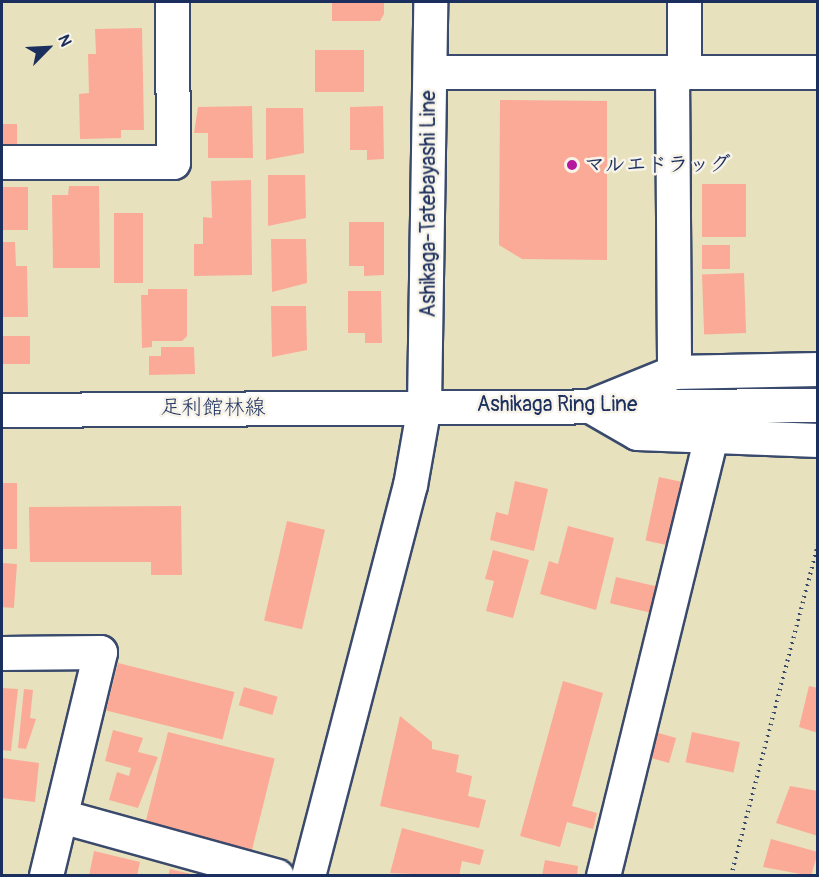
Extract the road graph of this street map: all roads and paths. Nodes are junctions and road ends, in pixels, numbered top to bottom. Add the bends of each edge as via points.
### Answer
1 (172, 2) edge
2 (430, 2) edge
3 (684, 2) edge
4 (430, 72) junction
5 (818, 72) edge
6 (678, 73) junction
7 (2, 162) edge
8 (818, 369) edge
9 (674, 372) junction
10 (818, 405) edge
11 (424, 406) junction
12 (590, 406) junction
13 (2, 410) edge
14 (711, 437) junction
15 (818, 440) edge
16 (818, 544) edge
17 (2, 653) edge
18 (61, 816) junction
19 (46, 876) edge
20 (277, 876) edge
21 (309, 876) edge
22 (603, 876) edge
23 (731, 876) edge

1 - 7 street via 173,162
2 - 4 street, Ashikaga-Tatebayashi Line
3 - 6 street
4 - 6 street
4 - 11 street, Ashikaga-Tatebayashi Line
5 - 6 street
6 - 9 street
8 - 9 street
9 - 12 street
10 - 12 street, Ashikaga Ring Line
11 - 12 street, Ashikaga Ring Line
11 - 13 street, 足利館林線
11 - 21 street, Ashikaga-Tatebayashi Line via 410,485
12 - 14 street via 637,433
14 - 15 street
14 - 22 street
16 - 23 path
17 - 18 street via 100,652
18 - 19 street
18 - 20 street

